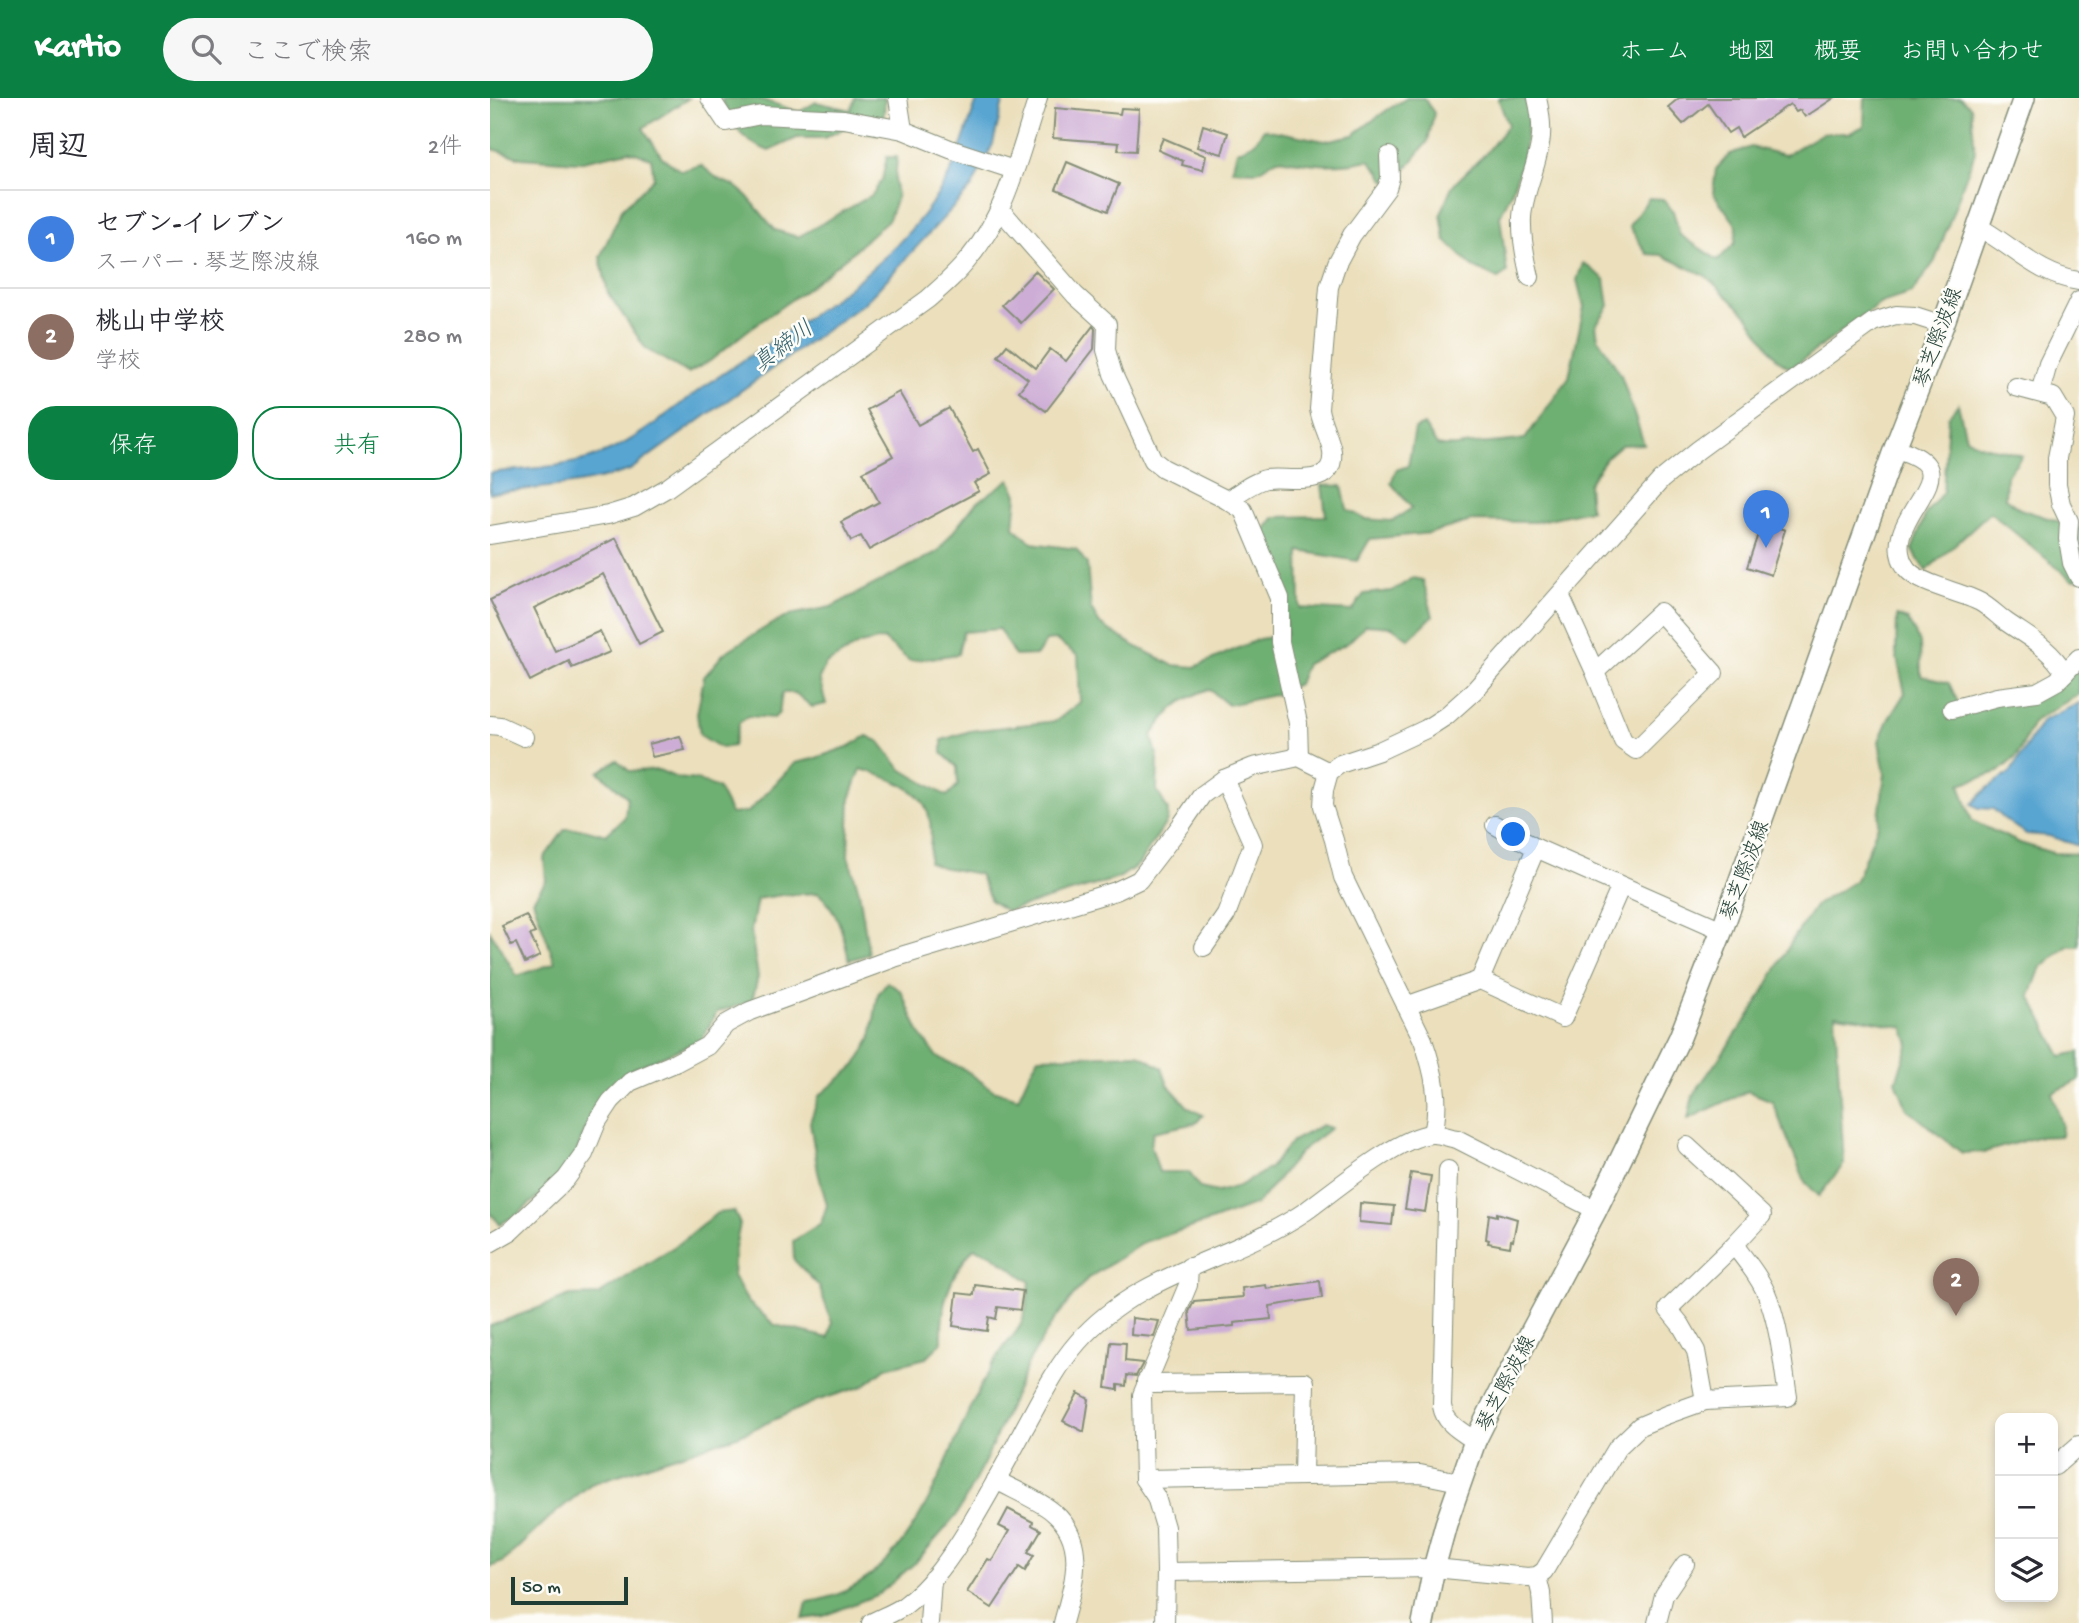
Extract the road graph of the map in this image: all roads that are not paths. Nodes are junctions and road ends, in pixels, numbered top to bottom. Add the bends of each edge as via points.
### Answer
1 (710, 98) edge
2 (898, 98) edge
3 (1038, 98) edge
4 (1537, 98) edge
5 (2024, 98) edge
6 (903, 130) junction
7 (1389, 156) dead end
8 (1008, 168) junction
9 (1000, 209) junction
10 (1978, 226) junction
11 (1530, 277) dead end
12 (2079, 281) edge
13 (2079, 302) edge
14 (1943, 324) junction
15 (2016, 387) dead end
16 (2040, 393) junction
17 (1895, 448) junction
18 (1227, 500) junction
19 (490, 535) edge
20 (2079, 577) edge
21 (1560, 595) junction
22 (2079, 658) edge
23 (1595, 671) junction
24 (2065, 673) junction
25 (1952, 709) dead end
26 (490, 725) edge
27 (523, 737) dead end
28 (1299, 757) junction
29 (1329, 772) junction
30 (1224, 779) junction
31 (1495, 825) dead end
32 (1536, 848) junction
33 (1621, 886) junction
34 (1722, 930) junction
35 (1204, 947) dead end
36 (1480, 980) junction
37 (1406, 1006) junction
38 (1433, 1134) junction
39 (1687, 1146) dead end
40 (1448, 1170) dead end
41 (1596, 1210) junction
42 (490, 1243) edge
43 (1734, 1245) junction
44 (1189, 1267) junction
45 (1146, 1381) junction
46 (1705, 1401) junction
47 (1475, 1441) junction
48 (2079, 1445) edge
49 (2058, 1463) edge
50 (1303, 1476) junction
51 (1144, 1479) junction
52 (996, 1480) junction
53 (1459, 1482) junction
54 (1685, 1564) dead end
55 (1434, 1568) junction
56 (1166, 1572) junction
57 (1537, 1576) junction
58 (932, 1579) junction
59 (871, 1623) edge
60 (929, 1623) edge
61 (1063, 1623) edge
62 (1165, 1623) edge
63 (1423, 1623) edge
64 (1542, 1623) edge
65 (1657, 1623) edge

1 - 6 street via 726,122 761,115 799,116
2 - 6 street
3 - 8 street
4 - 11 street via 1541,138 1522,216
5 - 10 main road, 琴芝際波線
6 - 8 street
7 - 18 street via 1387,188 1352,235 1329,287 1319,409 1332,452 1330,464 1324,475 1313,479 1264,479
8 - 9 street
9 - 18 street via 1075,295 1107,324 1106,350 1113,374 1153,460
9 - 19 street via 972,256 928,299 667,488 634,507 608,515
10 - 12 street via 2036,267
10 - 14 main road, 琴芝際波線
13 - 16 street via 2048,364
14 - 17 main road, 琴芝際波線
14 - 21 street via 1896,315 1873,322 1661,480
15 - 16 street
16 - 20 street via 2053,397 2065,417 2057,485 2069,521 2072,563
17 - 24 street via 1922,460 1930,472 1928,485 1900,536 1905,567 1911,574 1980,602 2041,644
17 - 34 main road, 琴芝際波線
18 - 28 street via 1243,510 1280,598 1280,642 1298,723
21 - 23 street
21 - 29 street via 1446,716 1405,740
22 - 24 street
23 - 23 street via 1660,612 1714,673 1636,750 1623,741
24 - 25 street via 2038,692 1997,696
26 - 27 street
28 - 29 street
28 - 30 street
29 - 37 street via 1323,806 1343,877
30 - 35 street via 1253,844 1226,915
30 - 42 street via 1202,795 1139,880 894,958 750,1012 726,1024 707,1046 630,1082 597,1122 584,1154 566,1179 511,1231
31 - 32 street
32 - 33 street
32 - 36 street
33 - 34 street
33 - 36 street via 1563,1018
34 - 41 main road, 琴芝際波線 via 1679,1037
36 - 37 street
37 - 38 street via 1433,1067 1438,1105
38 - 41 street via 1457,1139
38 - 44 street via 1391,1151 1267,1234
39 - 43 street via 1762,1214
40 - 47 street via 1443,1413 1450,1424
41 - 47 main road, 琴芝際波線
43 - 46 street via 1668,1309 1696,1351
43 - 46 street via 1768,1298 1788,1397
44 - 45 street via 1188,1285
44 - 52 street via 1117,1306 1078,1342 1044,1392
45 - 50 street via 1305,1382
45 - 51 street via 1142,1395
46 - 57 street via 1640,1426 1617,1448
47 - 53 main road, 琴芝際波線
48 - 49 street
50 - 51 street
50 - 53 street via 1420,1474
51 - 56 street via 1156,1497 1165,1527
52 - 58 street
52 - 61 street via 1054,1512 1071,1534 1077,1561
53 - 55 main road, 琴芝際波線
54 - 65 street via 1664,1595
55 - 56 street
55 - 57 street
55 - 63 main road, 琴芝際波線
56 - 62 street
57 - 64 street
58 - 59 street via 903,1606
58 - 60 street

